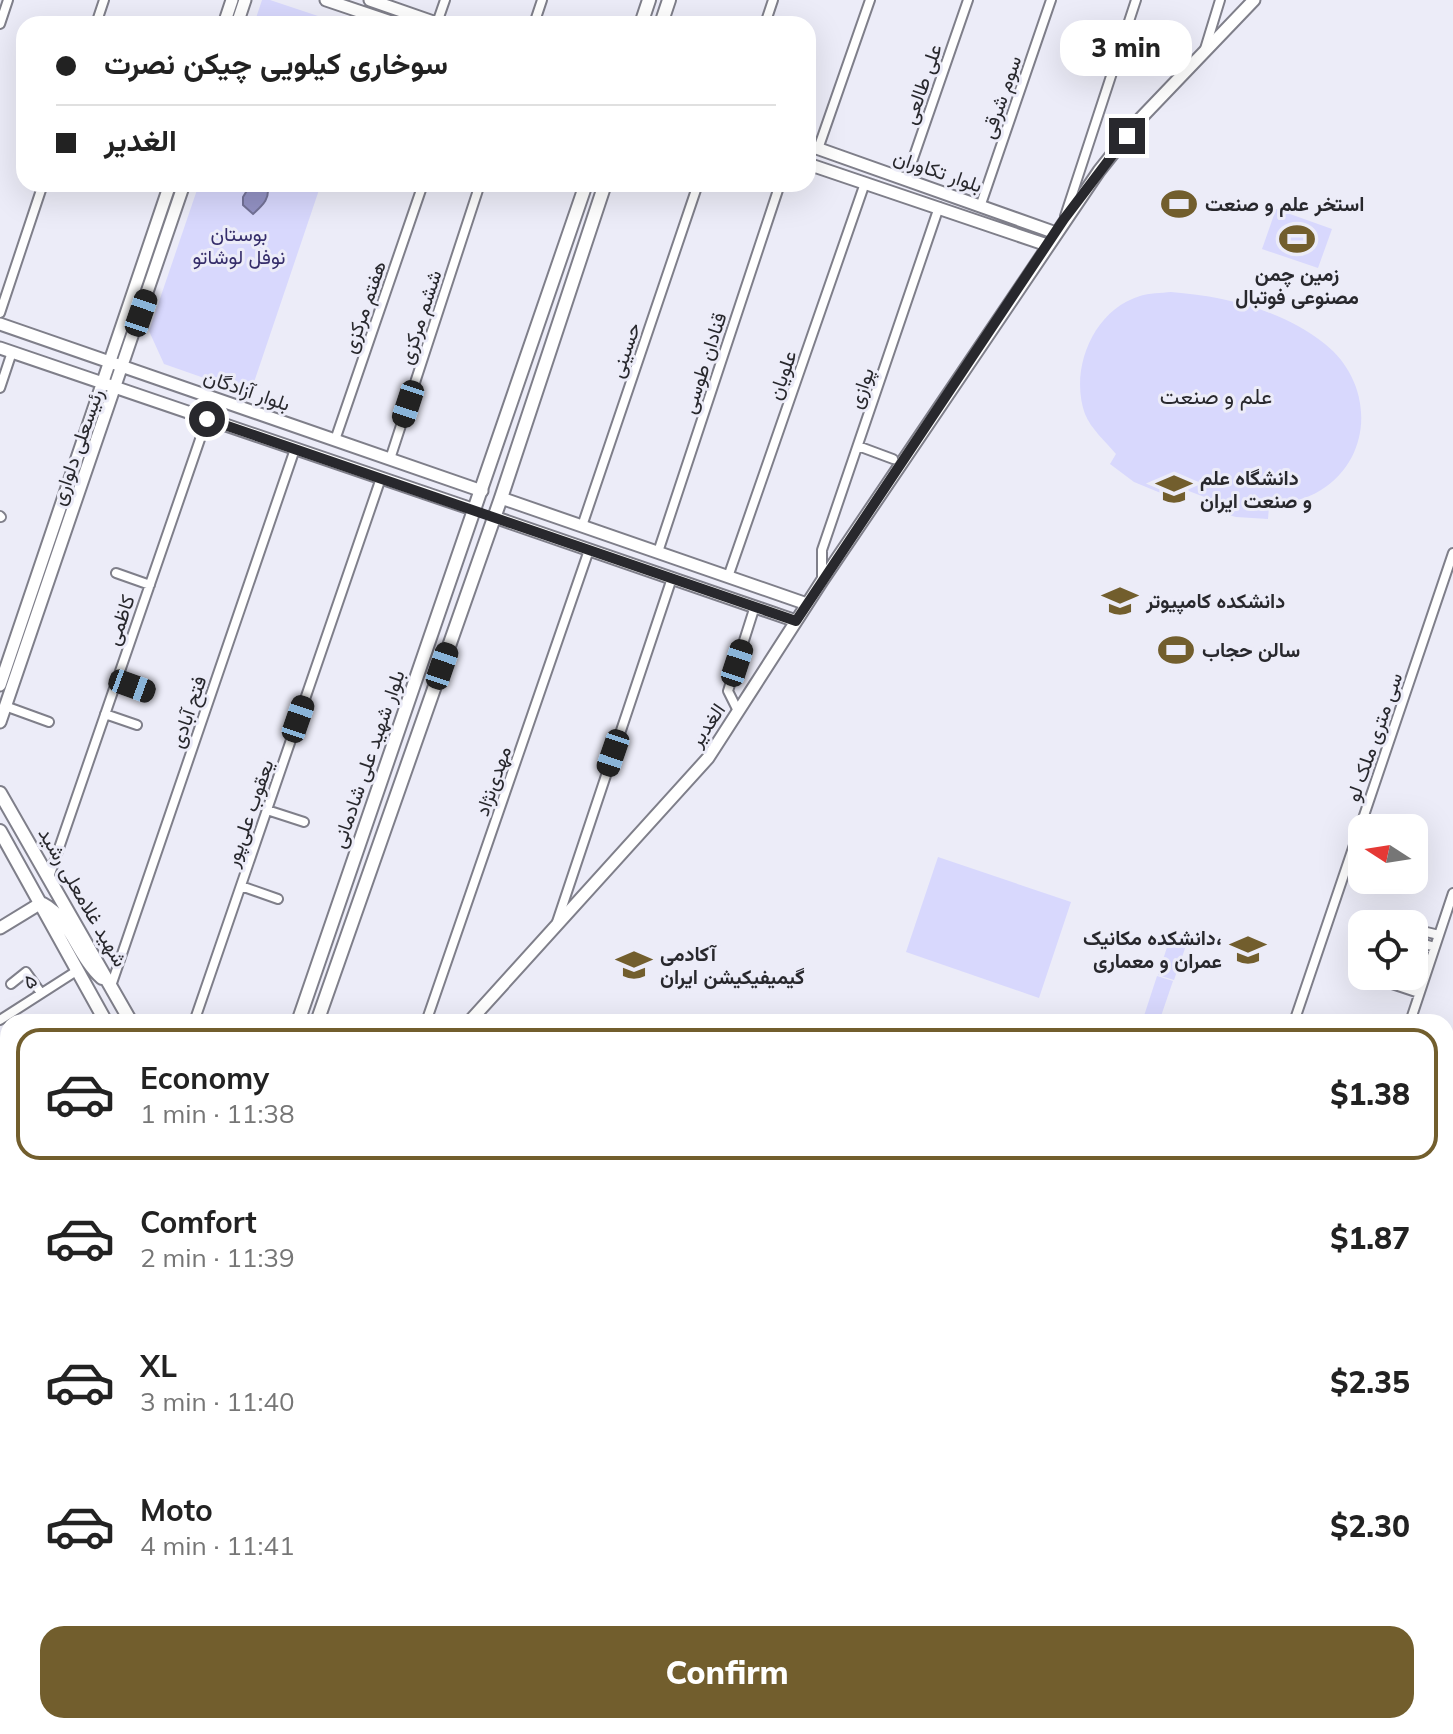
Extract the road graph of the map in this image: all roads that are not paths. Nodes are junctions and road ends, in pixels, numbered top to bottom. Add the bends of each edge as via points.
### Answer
1 (8, 0) edge
2 (326, 0) edge
3 (370, 0) edge
4 (870, 0) edge
5 (968, 0) edge
6 (1051, 0) edge
7 (1136, 0) edge
8 (1220, 0) edge
9 (1254, 0) edge
10 (373, 16) edge
11 (415, 16) edge
12 (0, 24) edge
13 (1205, 50) junction
14 (816, 139) edge
15 (816, 148) edge
16 (816, 167) edge
17 (906, 179) junction
18 (865, 183) junction
19 (40, 192) edge
20 (167, 192) edge
21 (181, 192) edge
22 (420, 192) edge
23 (477, 192) edge
24 (583, 192) edge
25 (602, 192) edge
26 (695, 192) edge
27 (777, 192) edge
28 (981, 204) junction
29 (939, 207) junction
30 (1064, 219) junction
31 (1052, 238) junction
32 (0, 313) edge
33 (0, 324) edge
34 (0, 348) edge
35 (12, 352) junction
36 (111, 362) junction
37 (123, 367) junction
38 (103, 384) junction
39 (0, 388) edge
40 (116, 388) junction
41 (207, 419) junction
42 (335, 440) junction
43 (858, 446) junction
44 (295, 449) junction
45 (390, 459) junction
46 (893, 459) dead end
47 (381, 478) junction
48 (482, 491) junction
49 (501, 498) junction
50 (475, 510) junction
51 (494, 517) junction
52 (582, 526) junction
53 (589, 550) junction
54 (658, 552) junction
55 (1453, 553) edge
56 (116, 573) dead end
57 (728, 577) junction
58 (672, 578) junction
59 (822, 581) junction
60 (150, 585) junction
61 (807, 604) junction
62 (755, 606) junction
63 (796, 621) junction
64 (116, 681) junction
65 (0, 685) edge
66 (148, 692) dead end
67 (5, 706) junction
68 (738, 711) junction
69 (105, 714) junction
70 (0, 721) edge
71 (49, 722) dead end
72 (137, 725) dead end
73 (0, 793) edge
74 (267, 810) junction
75 (304, 822) dead end
76 (0, 831) edge
77 (46, 872) junction
78 (26, 877) junction
79 (241, 886) junction
80 (1453, 893) edge
81 (278, 899) dead end
82 (41, 903) junction
83 (0, 928) edge
84 (554, 929) junction
85 (1428, 932) edge
86 (1439, 935) junction
87 (1428, 945) edge
88 (1435, 947) junction
89 (1428, 967) edge
90 (78, 970) junction
91 (11, 984) dead end
92 (111, 986) junction
93 (1410, 990) edge
94 (1420, 990) edge
95 (41, 993) junction
96 (1419, 993) junction
97 (9, 1014) edge
98 (102, 1014) edge
99 (127, 1014) edge
100 (197, 1014) edge
101 (301, 1014) edge
102 (320, 1014) edge
103 (429, 1014) edge
104 (476, 1014) edge
105 (1297, 1014) edge
106 (1412, 1014) edge

1 - 12 street
2 - 10 main road
3 - 11 main road
4 - 14 street
5 - 17 street, علی طالعی
6 - 28 street, سوم شرقی
7 - 30 street
8 - 13 street
9 - 13 main road, الغدیر
13 - 30 main road, الغدیر via 1141,118
15 - 17 main road, بلوار تکاوران
16 - 18 main road, بلوار تکاوران
17 - 28 main road, بلوار تکاوران
18 - 29 main road, بلوار تکاوران
18 - 57 street, علویان
19 - 32 street
20 - 36 main road, رئیسعلی دلواری
21 - 37 main road, رئیسعلی دلواری
22 - 42 street, هفتم مرکزی
23 - 45 street, ششم مرکزی
24 - 48 main road
25 - 49 main road
26 - 52 street, حسینی
27 - 54 street, قنادان طوسی
28 - 31 main road, بلوار تکاوران
29 - 31 main road, بلوار تکاوران
29 - 43 street, پوازی
30 - 31 main road, الغدیر
31 - 59 main road, الغدیر
33 - 36 main road, بلوار آزادگان
34 - 35 main road, بلوار آزادگان
35 - 38 main road, بلوار آزادگان
35 - 39 street
36 - 37 main road, بلوار آزادگان
36 - 38 main road, رئیسعلی دلواری
37 - 40 main road, رئیسعلی دلواری
37 - 42 main road, بلوار آزادگان
38 - 40 main road, بلوار آزادگان
38 - 65 main road, رئیسعلی دلواری
40 - 41 main road, بلوار آزادگان
40 - 67 main road, رئیسعلی دلواری
41 - 44 main road, بلوار آزادگان
41 - 60 street, کاظمی
42 - 45 main road, بلوار آزادگان
43 - 46 street
43 - 59 street, پوازی via 822,550
44 - 47 main road, بلوار آزادگان
44 - 92 street, فتح آبادی
45 - 48 main road, بلوار آزادگان
47 - 50 main road, بلوار آزادگان
47 - 74 street, یعقوب علی‌پور
48 - 49 main road
48 - 50 main road, بلوار شهید علی شادمانی
49 - 51 main road, بلوار شهید علی شادمانی
49 - 52 main road
50 - 51 main road
50 - 101 main road, بلوار شهید علی شادمانی
51 - 53 main road
51 - 102 main road, بلوار شهید علی شادمانی
52 - 54 main road
53 - 58 main road
53 - 103 street, مهدی‌نژاد
54 - 57 main road
55 - 105 street, سی متری ملک لو
56 - 60 street
57 - 61 main road
58 - 62 main road
58 - 84 street
59 - 61 main road, الغدیر
60 - 64 street, کاظمی
61 - 63 main road, الغدیر
62 - 63 main road
62 - 68 street via 728,691
63 - 68 main road, الغدیر
64 - 66 street
64 - 69 street, کاظمی
67 - 70 main road, رئیسعلی دلواری
67 - 71 street
68 - 84 main road, الغدیر via 708,758
69 - 72 street
69 - 77 street, کاظمی
73 - 77 main road, شهید غلامعلی رشید
74 - 75 street
74 - 79 street, یعقوب علی‌پور
76 - 78 main road, شهید غلامعلی رشید
77 - 78 main road
77 - 92 main road, شهید غلامعلی رشید
78 - 82 main road, شهید غلامعلی رشید
79 - 81 street
79 - 100 street, یعقوب علی‌پور
80 - 86 street
82 - 83 main road
82 - 90 main road, شهید غلامعلی رشید
82 - 92 main road via 57,911 87,965
84 - 104 main road, الغدیر
85 - 86 street
86 - 88 street
87 - 88 street
88 - 89 street
90 - 95 street, ۵
90 - 98 main road, شهید غلامعلی رشید
91 - 95 street via 26,972
92 - 99 main road, شهید غلامعلی رشید
93 - 96 street
94 - 96 street
95 - 97 street, ۵
96 - 106 street

